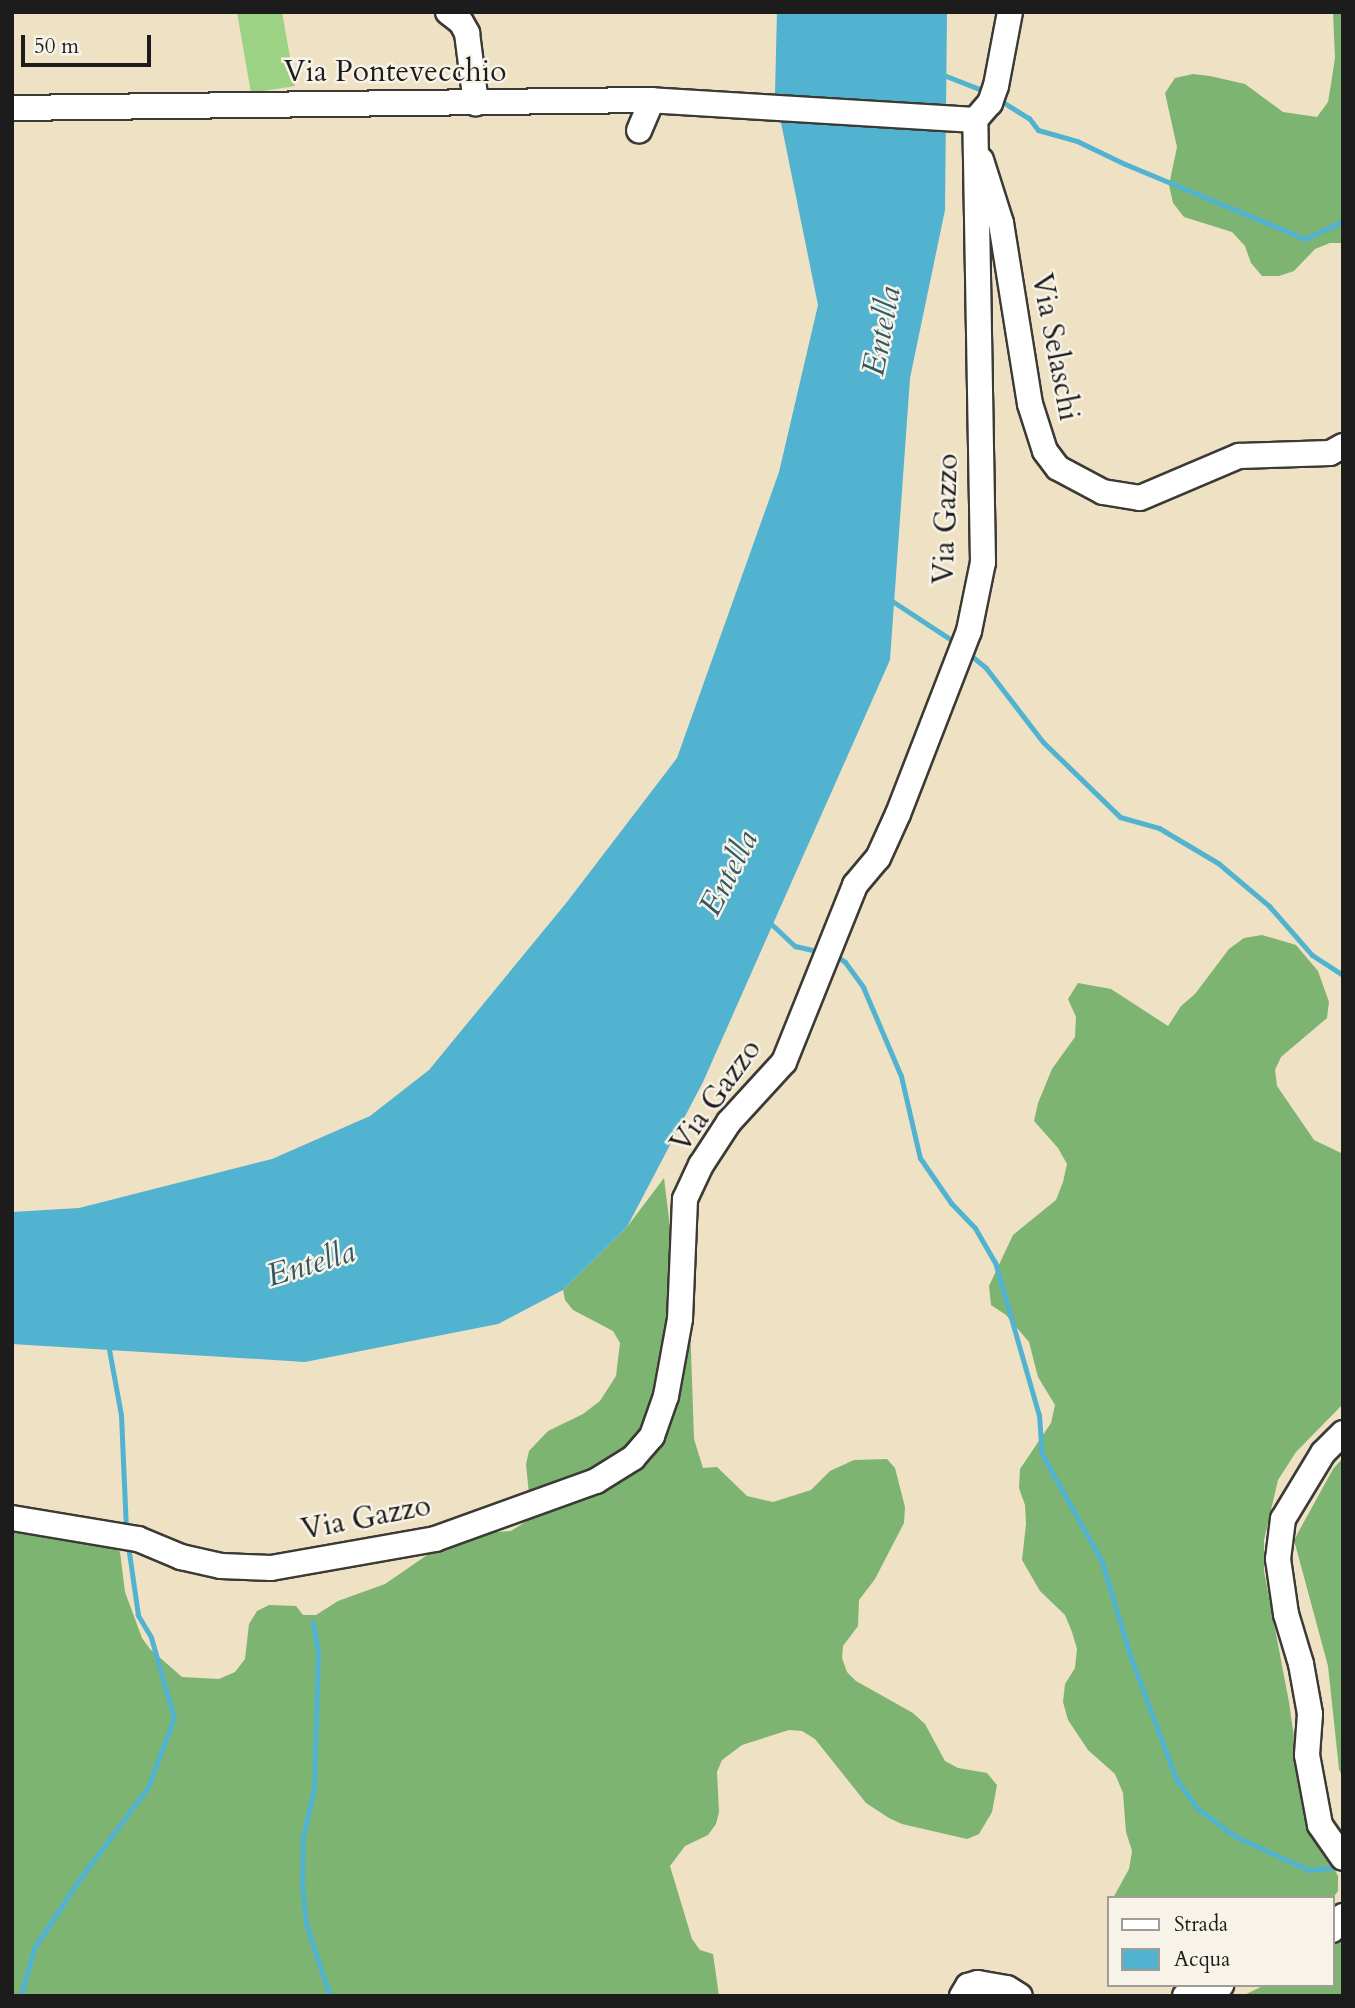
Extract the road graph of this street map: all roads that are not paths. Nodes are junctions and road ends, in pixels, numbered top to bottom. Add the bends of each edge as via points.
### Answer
1 (448, 12) edge
2 (1010, 12) edge
3 (656, 100) junction
4 (476, 103) junction
5 (12, 108) edge
6 (970, 119) junction
7 (639, 130) dead end
8 (975, 147) junction
9 (1343, 446) edge
10 (1343, 1433) edge
11 (12, 1518) edge
12 (1343, 1858) edge
13 (1214, 1987) edge
14 (962, 1996) edge
15 (1020, 1996) edge
16 (1185, 1996) edge

1 - 4 street via 467,33
2 - 6 street via 990,103
3 - 4 street, Via Pontevecchio
3 - 6 street, Via Pontevecchio
3 - 7 street
4 - 5 street, Via Pontevecchio
6 - 8 street, Via Gazzo
8 - 9 street, Via Selaschi via 1001,223 1030,404 1045,451 1058,468 1103,492 1140,498 1239,456 1330,453
8 - 11 street, Via Gazzo via 983,562 970,631 898,814 878,859 855,885 784,1062 729,1122 685,1199 680,1319 666,1396 652,1436 633,1458 596,1481 435,1539 271,1568 221,1566 181,1557 138,1539
10 - 12 street via 1323,1453 1283,1519 1278,1559 1308,1702 1307,1755 1320,1825
13 - 16 street
14 - 15 street via 968,1986 978,1983 1007,1988

